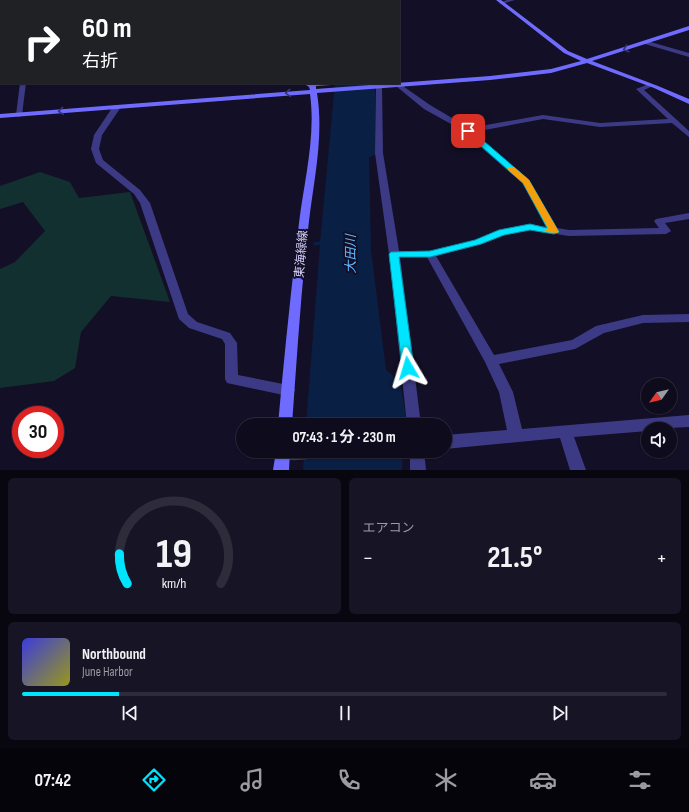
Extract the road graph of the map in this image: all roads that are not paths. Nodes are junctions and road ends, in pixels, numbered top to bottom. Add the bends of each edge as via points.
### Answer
1 (513, 0) edge
2 (500, 2) edge
3 (689, 21) edge
4 (689, 28) edge
5 (647, 43) junction
6 (689, 55) edge
7 (579, 58) junction
8 (587, 62) junction
9 (400, 82) edge
10 (400, 82) edge
11 (400, 83) edge
12 (23, 84) edge
13 (388, 84) edge
14 (650, 85) junction
15 (312, 86) edge
16 (329, 86) edge
17 (377, 86) junction
18 (689, 102) edge
19 (117, 107) junction
20 (0, 110) edge
21 (20, 112) junction
22 (0, 116) edge
23 (675, 121) junction
24 (468, 131) junction
25 (689, 134) edge
26 (689, 216) edge
27 (554, 232) junction
28 (394, 254) junction
29 (430, 254) junction
30 (689, 318) edge
31 (491, 361) junction
32 (288, 390) junction
33 (286, 418) edge
34 (413, 418) edge
35 (689, 422) edge
36 (565, 432) junction
37 (516, 436) junction
38 (452, 441) edge
39 (285, 458) edge
40 (417, 458) edge
41 (281, 470) edge
42 (418, 470) edge
43 (578, 470) edge

1 - 2 street
2 - 7 street via 566,52
3 - 7 street
4 - 5 street
5 - 6 street
5 -> 8 street
7 - 8 street
7 - 9 street via 516,70
8 - 10 street via 550,70
8 - 14 street
11 - 24 street via 427,107
12 - 21 lane
13 - 17 street
14 - 18 street
14 - 23 street via 640,89
15 - 16 street
15 -> 19 street
15 - 21 street
15 - 32 street, 東海緑線 via 312,162
16 - 17 street
17 - 28 street via 379,153
19 -> 21 street
19 - 32 street via 98,136 94,149 99,161 137,192 145,203 183,316 193,325 226,336 231,343 232,379
20 - 21 street
21 - 22 street
23 - 24 street via 600,125 543,117
23 - 25 street
24 - 27 street via 526,182
26 - 27 street via 659,222 666,230
27 - 29 street via 530,227 502,232 478,242
28 - 29 street
28 - 34 street
29 - 31 street
30 - 31 street via 643,319 600,329 575,344
31 - 37 street via 506,392
32 - 33 street, 東海緑線
35 - 36 street
36 - 37 street
36 - 43 street
37 - 38 street
39 - 41 street
40 - 42 street

